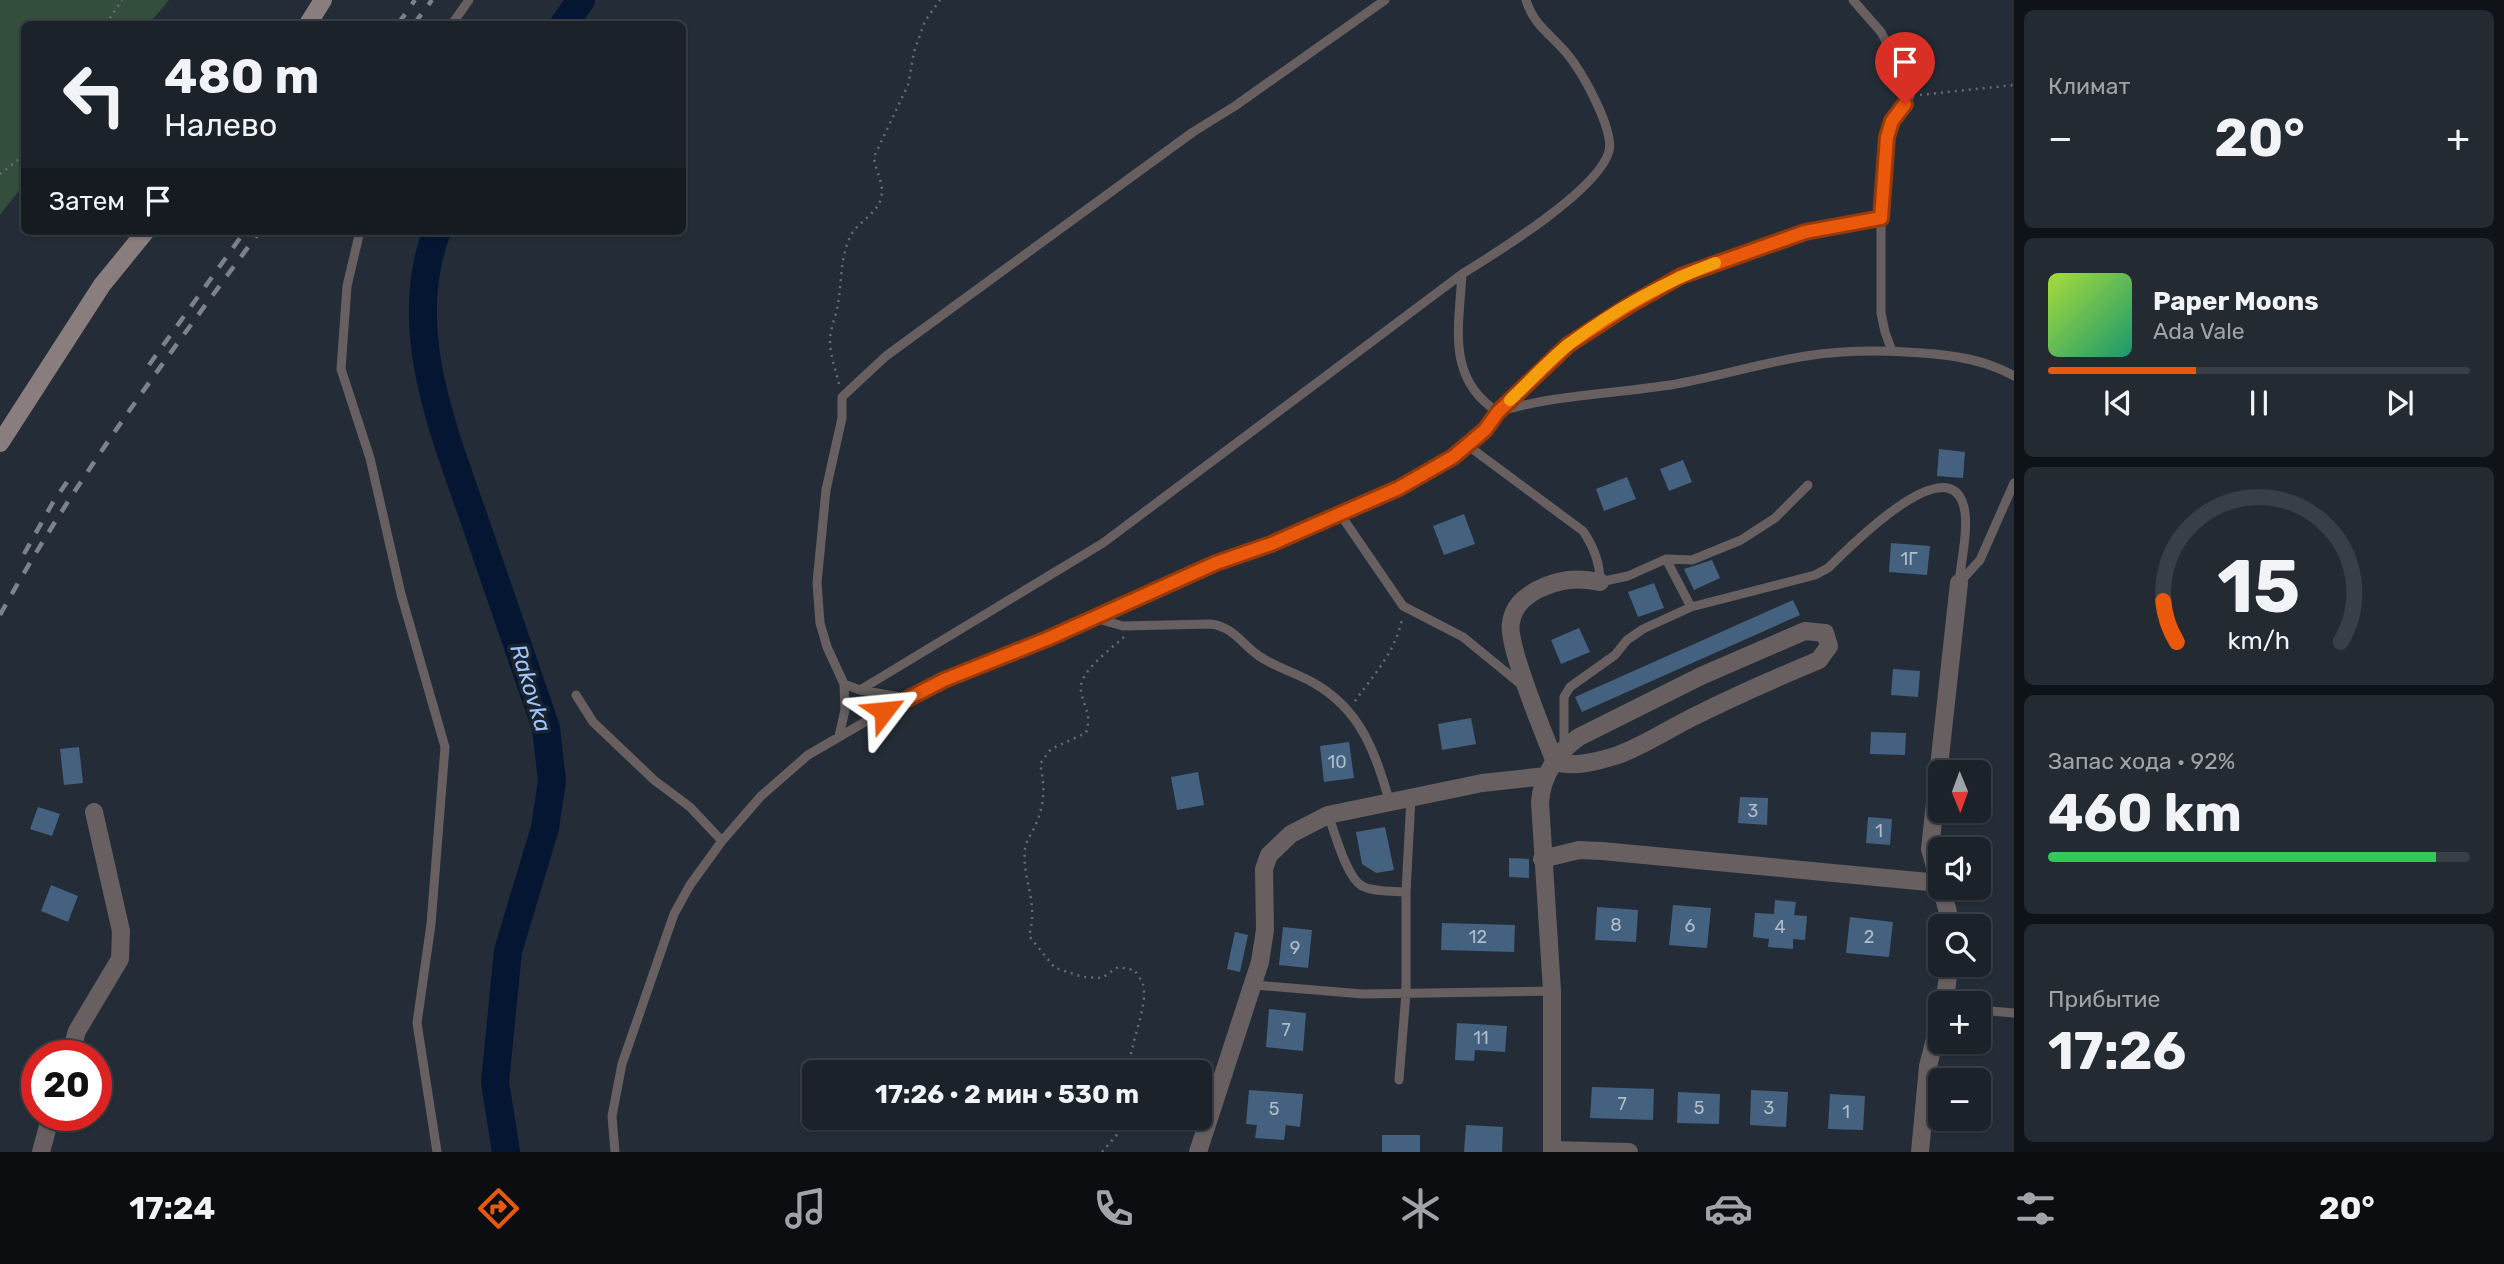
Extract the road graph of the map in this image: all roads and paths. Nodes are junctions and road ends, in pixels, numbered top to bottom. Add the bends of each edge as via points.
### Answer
1 (122, 0) edge
2 (323, 0) edge
3 (469, 0) edge
4 (940, 0) edge
5 (1385, 0) edge
6 (1526, 0) edge
7 (1853, 0) edge
8 (108, 21) edge
9 (310, 21) edge
10 (454, 21) edge
11 (2014, 85) edge
12 (1910, 96) junction
13 (21, 157) edge
14 (0, 174) edge
15 (1881, 218) junction
16 (143, 235) edge
17 (359, 235) edge
18 (1462, 274) junction
19 (1892, 351) junction
20 (2014, 376) edge
21 (842, 397) junction
22 (1498, 412) junction
23 (0, 443) edge
24 (1467, 445) junction
25 (2014, 483) edge
26 (1808, 485) dead end
27 (2012, 495) edge
28 (1340, 514) junction
29 (1666, 559) junction
30 (1600, 582) junction
31 (1959, 583) junction
32 (1402, 606) junction
33 (1691, 607) junction
34 (1095, 618) junction
35 (1125, 636) dead end
36 (844, 684) junction
37 (860, 690) junction
38 (1529, 692) junction
39 (576, 695) dead end
40 (906, 698) junction
41 (1349, 710) junction
42 (839, 736) junction
43 (1555, 763) junction
44 (1411, 797) junction
45 (1390, 803) junction
46 (94, 812) dead end
47 (1328, 815) junction
48 (1930, 837) edge
49 (722, 841) junction
50 (1542, 859) junction
51 (1928, 882) edge
52 (1406, 892) junction
53 (1254, 985) junction
54 (1552, 991) junction
55 (1406, 993) junction
56 (1991, 1011) edge
57 (2014, 1013) edge
58 (74, 1040) edge
59 (1931, 1054) edge
60 (1131, 1060) edge
61 (1399, 1080) dead end
62 (1121, 1130) edge
63 (47, 1131) edge
64 (1552, 1151) edge
65 (41, 1152) edge
66 (437, 1152) edge
67 (615, 1152) edge
68 (1102, 1152) edge
69 (1198, 1152) edge
70 (1629, 1152) edge
71 (1920, 1152) edge

1 - 8 path
2 - 9 main road
3 - 10 lane
4 - 21 path via 925,21 908,85 874,157 881,182 880,202 852,234 842,260 830,341
5 - 21 lane via 1193,132 886,356
6 - 18 lane via 1537,24 1574,63 1597,106 1609,150 1587,183 1553,212
7 - 12 lane via 1903,61 1911,77
11 - 12 path
12 - 15 lane via 1887,137
13 - 14 path
15 - 19 lane via 1881,313
15 - 22 lane via 1805,232 1681,276 1568,345
16 - 23 main road via 102,285
17 - 66 lane via 347,286 341,369 370,458 401,594 445,747 417,1023
18 - 22 lane via 1460,360 1474,393
18 - 37 lane via 1103,543
19 - 20 lane via 1974,360
19 - 22 lane via 1808,356 1679,383
21 - 36 lane via 817,583 820,624
22 - 24 lane
24 - 28 lane via 1399,488
24 - 30 lane via 1583,531 1598,562
25 - 27 lane
26 - 29 lane via 1775,518 1741,540 1692,560
27 - 31 lane via 1980,560
28 - 32 lane
28 - 34 lane
29 - 30 lane via 1628,576
29 - 33 lane
30 - 38 street via 1563,581 1518,603 1511,635
31 - 33 lane via 1964,506 1945,488 1923,490 1905,500 1815,575
31 - 48 street
32 - 38 lane via 1463,637
32 - 41 path via 1397,639
33 - 43 lane via 1643,629 1570,687 1564,696
34 - 40 lane
34 - 41 lane via 1123,626 1223,626 1258,656 1315,684
35 - 60 path via 1084,676 1080,688 1090,720 1086,733 1051,749 1040,764 1045,793 1025,845 1025,868 1034,919 1029,936 1055,968 1083,978 1102,978 1118,967 1134,970 1143,984
36 - 37 lane
36 - 42 lane
37 - 40 lane
38 - 43 street
39 - 49 lane via 593,722
40 - 42 lane
41 - 45 lane via 1375,755
42 - 49 lane via 808,755 761,796
43 - 43 street via 1579,737 1701,676 1805,631 1825,633 1828,639 1829,646 1819,660 1618,755 1586,763
43 - 44 street
43 - 50 street via 1540,802
44 - 45 street
44 - 52 lane
45 - 47 street
46 - 58 street via 121,931 120,959
47 - 52 lane via 1352,876 1360,885
47 - 53 street via 1290,834 1269,855 1263,890 1264,946
49 - 67 lane via 690,885 661,949 614,1098
50 - 51 street via 1602,850
50 - 54 street
52 - 55 lane
53 - 55 lane
53 - 69 street
54 - 55 lane
54 - 64 street
55 - 61 lane
56 - 57 lane
59 - 71 street
62 - 68 path
63 - 65 street
64 - 70 street

